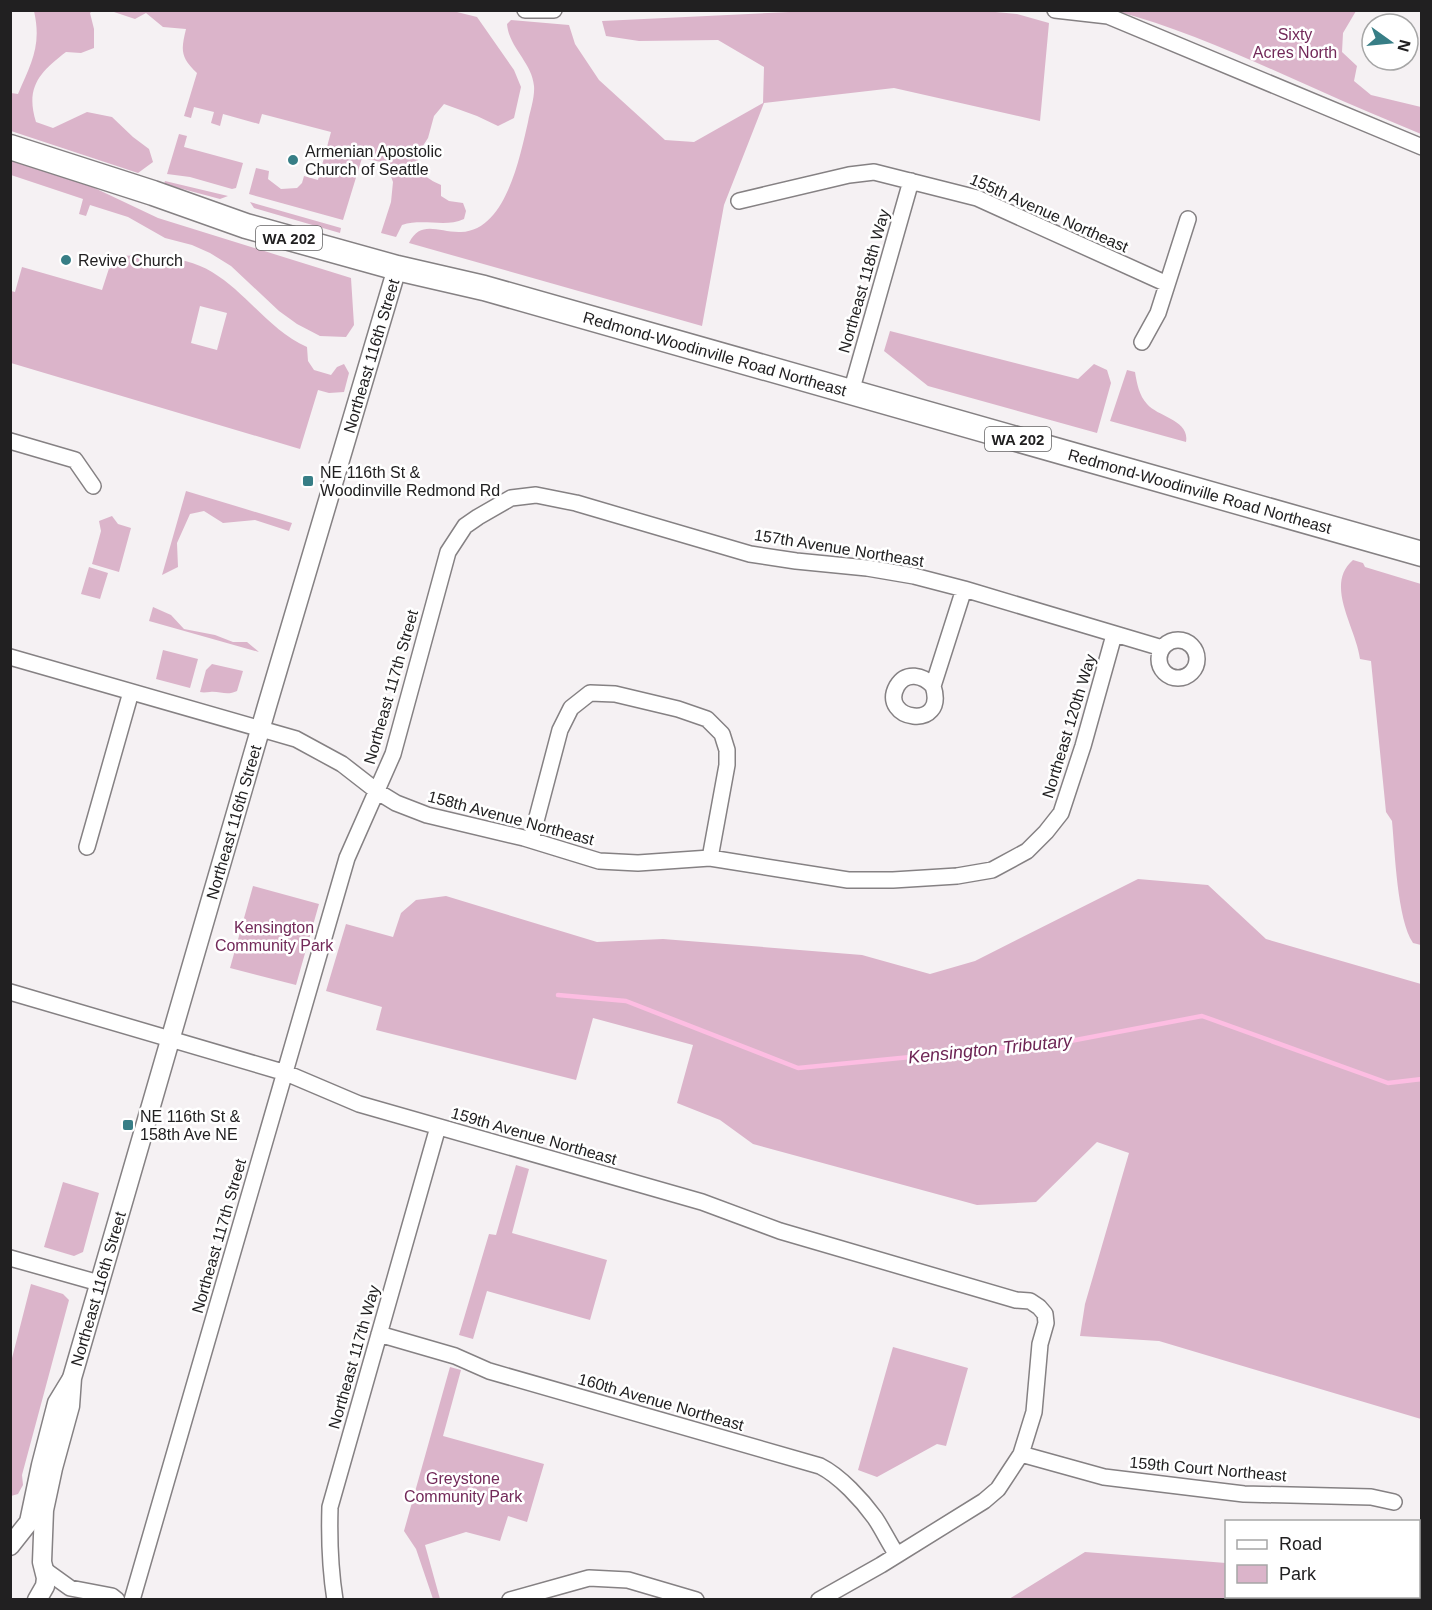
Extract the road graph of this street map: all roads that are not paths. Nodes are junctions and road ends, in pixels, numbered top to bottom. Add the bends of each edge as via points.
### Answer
1 (525, 10) edge
2 (554, 10) edge
3 (1055, 10) edge
4 (10, 147) edge
5 (1422, 147) edge
6 (911, 181) junction
7 (739, 201) dead end
8 (1188, 219) dead end
9 (397, 268) junction
10 (1167, 284) junction
11 (1142, 342) dead end
12 (851, 392) junction
13 (10, 441) edge
14 (93, 486) dead end
15 (478, 517) joint
16 (1422, 554) edge
17 (964, 589) junction
18 (1114, 635) junction
19 (1162, 648) dead end
20 (10, 657) edge
21 (933, 686) dead end
22 (131, 692) junction
23 (260, 729) junction
24 (378, 792) junction
25 (531, 840) junction
26 (87, 848) dead end
27 (1027, 851) joint
28 (710, 858) junction
29 (10, 992) edge
30 (171, 1039) junction
31 (286, 1073) junction
32 (438, 1127) junction
33 (10, 1258) edge
34 (99, 1283) junction
35 (379, 1334) junction
36 (72, 1378) junction
37 (1021, 1454) junction
38 (1394, 1502) dead end
39 (10, 1546) edge
40 (897, 1555) junction
41 (44, 1566) junction
42 (37, 1599) edge
43 (117, 1599) edge
44 (132, 1599) edge
45 (335, 1599) edge
46 (513, 1599) edge
47 (696, 1599) edge
48 (819, 1599) edge

1 - 2 street
3 - 5 street via 1108,16
4 - 9 main road, Redmond-Woodinville Road Northeast / WA 202 via 221,218
6 - 7 street, 155th Avenue Northeast via 874,172
6 - 10 street, 155th Avenue Northeast via 977,198
6 - 12 street, Northeast 118th Way
8 - 10 street
9 - 12 main road, Redmond-Woodinville Road Northeast / WA 202 via 484,288
9 - 23 street, Northeast 116th Street
10 - 11 street via 1158,313
12 - 16 main road, Redmond-Woodinville Road Northeast / WA 202
13 - 14 street via 75,460
15 - 17 street, 157th Avenue Northeast via 511,498 536,495 750,554 867,568
15 - 24 street, Northeast 117th Street via 465,526 448,552 393,754
17 - 18 street, 157th Avenue Northeast
17 - 21 street
18 - 19 street, 157th Avenue Northeast
18 - 27 street, Northeast 120th Way via 1061,813
20 - 22 street, 158th Avenue Northeast
22 - 23 street, 158th Avenue Northeast
22 - 26 street
23 - 24 street, 158th Avenue Northeast via 296,739 342,764
23 - 30 street, Northeast 116th Street
24 - 25 street, 158th Avenue Northeast via 427,815
24 - 31 street, Northeast 117th Street via 347,858
25 - 28 street, 158th Avenue Northeast via 599,861 638,863
25 - 28 street via 560,730 571,708 590,693 615,694 707,719 722,734 727,765
27 - 28 street, 158th Avenue Northeast via 992,870 893,880 848,880
29 - 30 street, 159th Avenue Northeast
30 - 31 street, 159th Avenue Northeast
30 - 34 street, Northeast 116th Street
31 - 32 street, 159th Avenue Northeast via 359,1104
31 - 44 street, Northeast 117th Street
32 - 35 street, Northeast 117th Way
32 - 37 street, 159th Avenue Northeast via 702,1202 780,1231 1030,1301 1045,1314 1046,1323 1040,1344 1034,1412
33 - 34 street
34 - 36 street, Northeast 116th Street
35 - 40 street, 160th Avenue Northeast via 455,1356 489,1371 820,1466 837,1476 865,1506
35 - 45 street, Northeast 117th Way via 330,1507
36 - 39 street, Northeast 116th Street via 57,1403 29,1522
36 - 41 street, Northeast 116th Street via 70,1406 44,1510
37 - 38 street, 159th Court Northeast via 1116,1478 1244,1494 1371,1497
37 - 40 street via 998,1489 984,1501
39 - 41 street via 28,1549
40 - 48 street
41 - 42 street, Northeast 116th Street via 45,1586
41 - 43 street via 70,1588
46 - 47 street via 589,1578 628,1580

